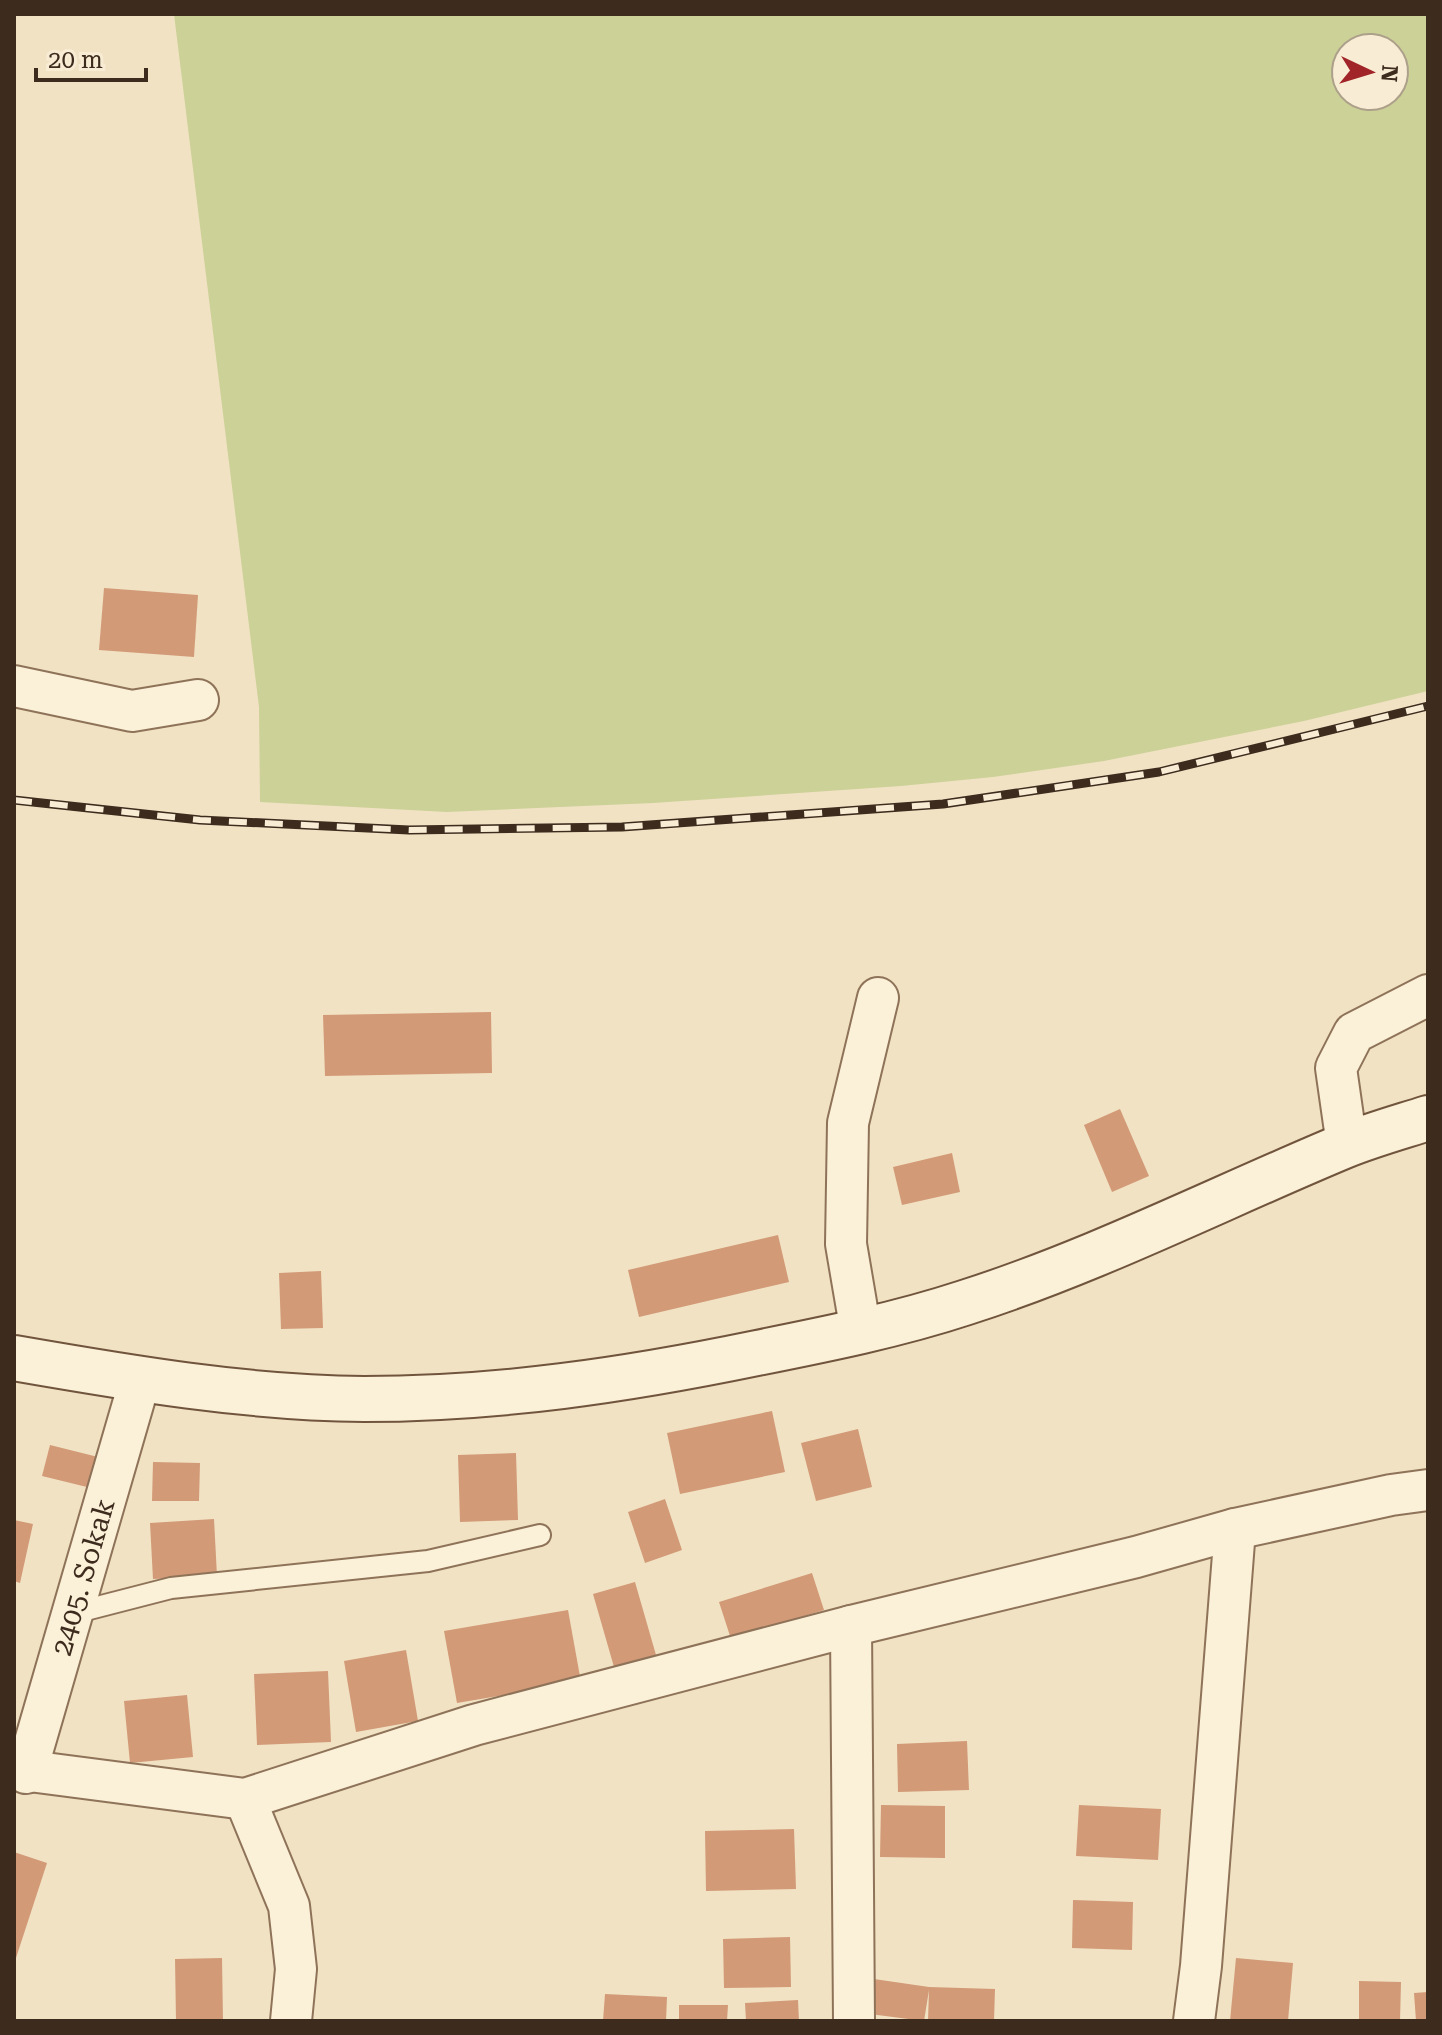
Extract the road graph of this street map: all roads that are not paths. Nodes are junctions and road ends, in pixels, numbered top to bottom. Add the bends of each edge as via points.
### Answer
1 (14, 686) edge
2 (198, 700) dead end
3 (1428, 995) edge
4 (878, 998) dead end
5 (1428, 1118) edge
6 (1347, 1145) junction
7 (861, 1332) junction
8 (14, 1358) edge
9 (140, 1380) junction
10 (1428, 1490) edge
11 (1235, 1529) junction
12 (540, 1535) dead end
13 (74, 1613) junction
14 (851, 1626) junction
15 (20, 1771) edge
16 (245, 1799) junction
17 (291, 2021) edge
18 (854, 2021) edge
19 (1194, 2021) edge

1 - 2 street via 132,711
3 - 6 street via 1354,1033 1336,1068
4 - 7 street via 848,1123 846,1244
5 - 6 street
6 - 7 street via 1054,1269 965,1303
7 - 9 street via 644,1376 494,1395 361,1399
8 - 9 street
9 - 13 street, 2405. Sokak
10 - 11 street
11 - 14 street
11 - 19 street
12 - 13 lane via 428,1561 171,1588
13 - 15 street, 2405. Sokak
14 - 16 street via 474,1725
14 - 18 street
15 - 16 street
16 - 17 street via 289,1906 296,1969

